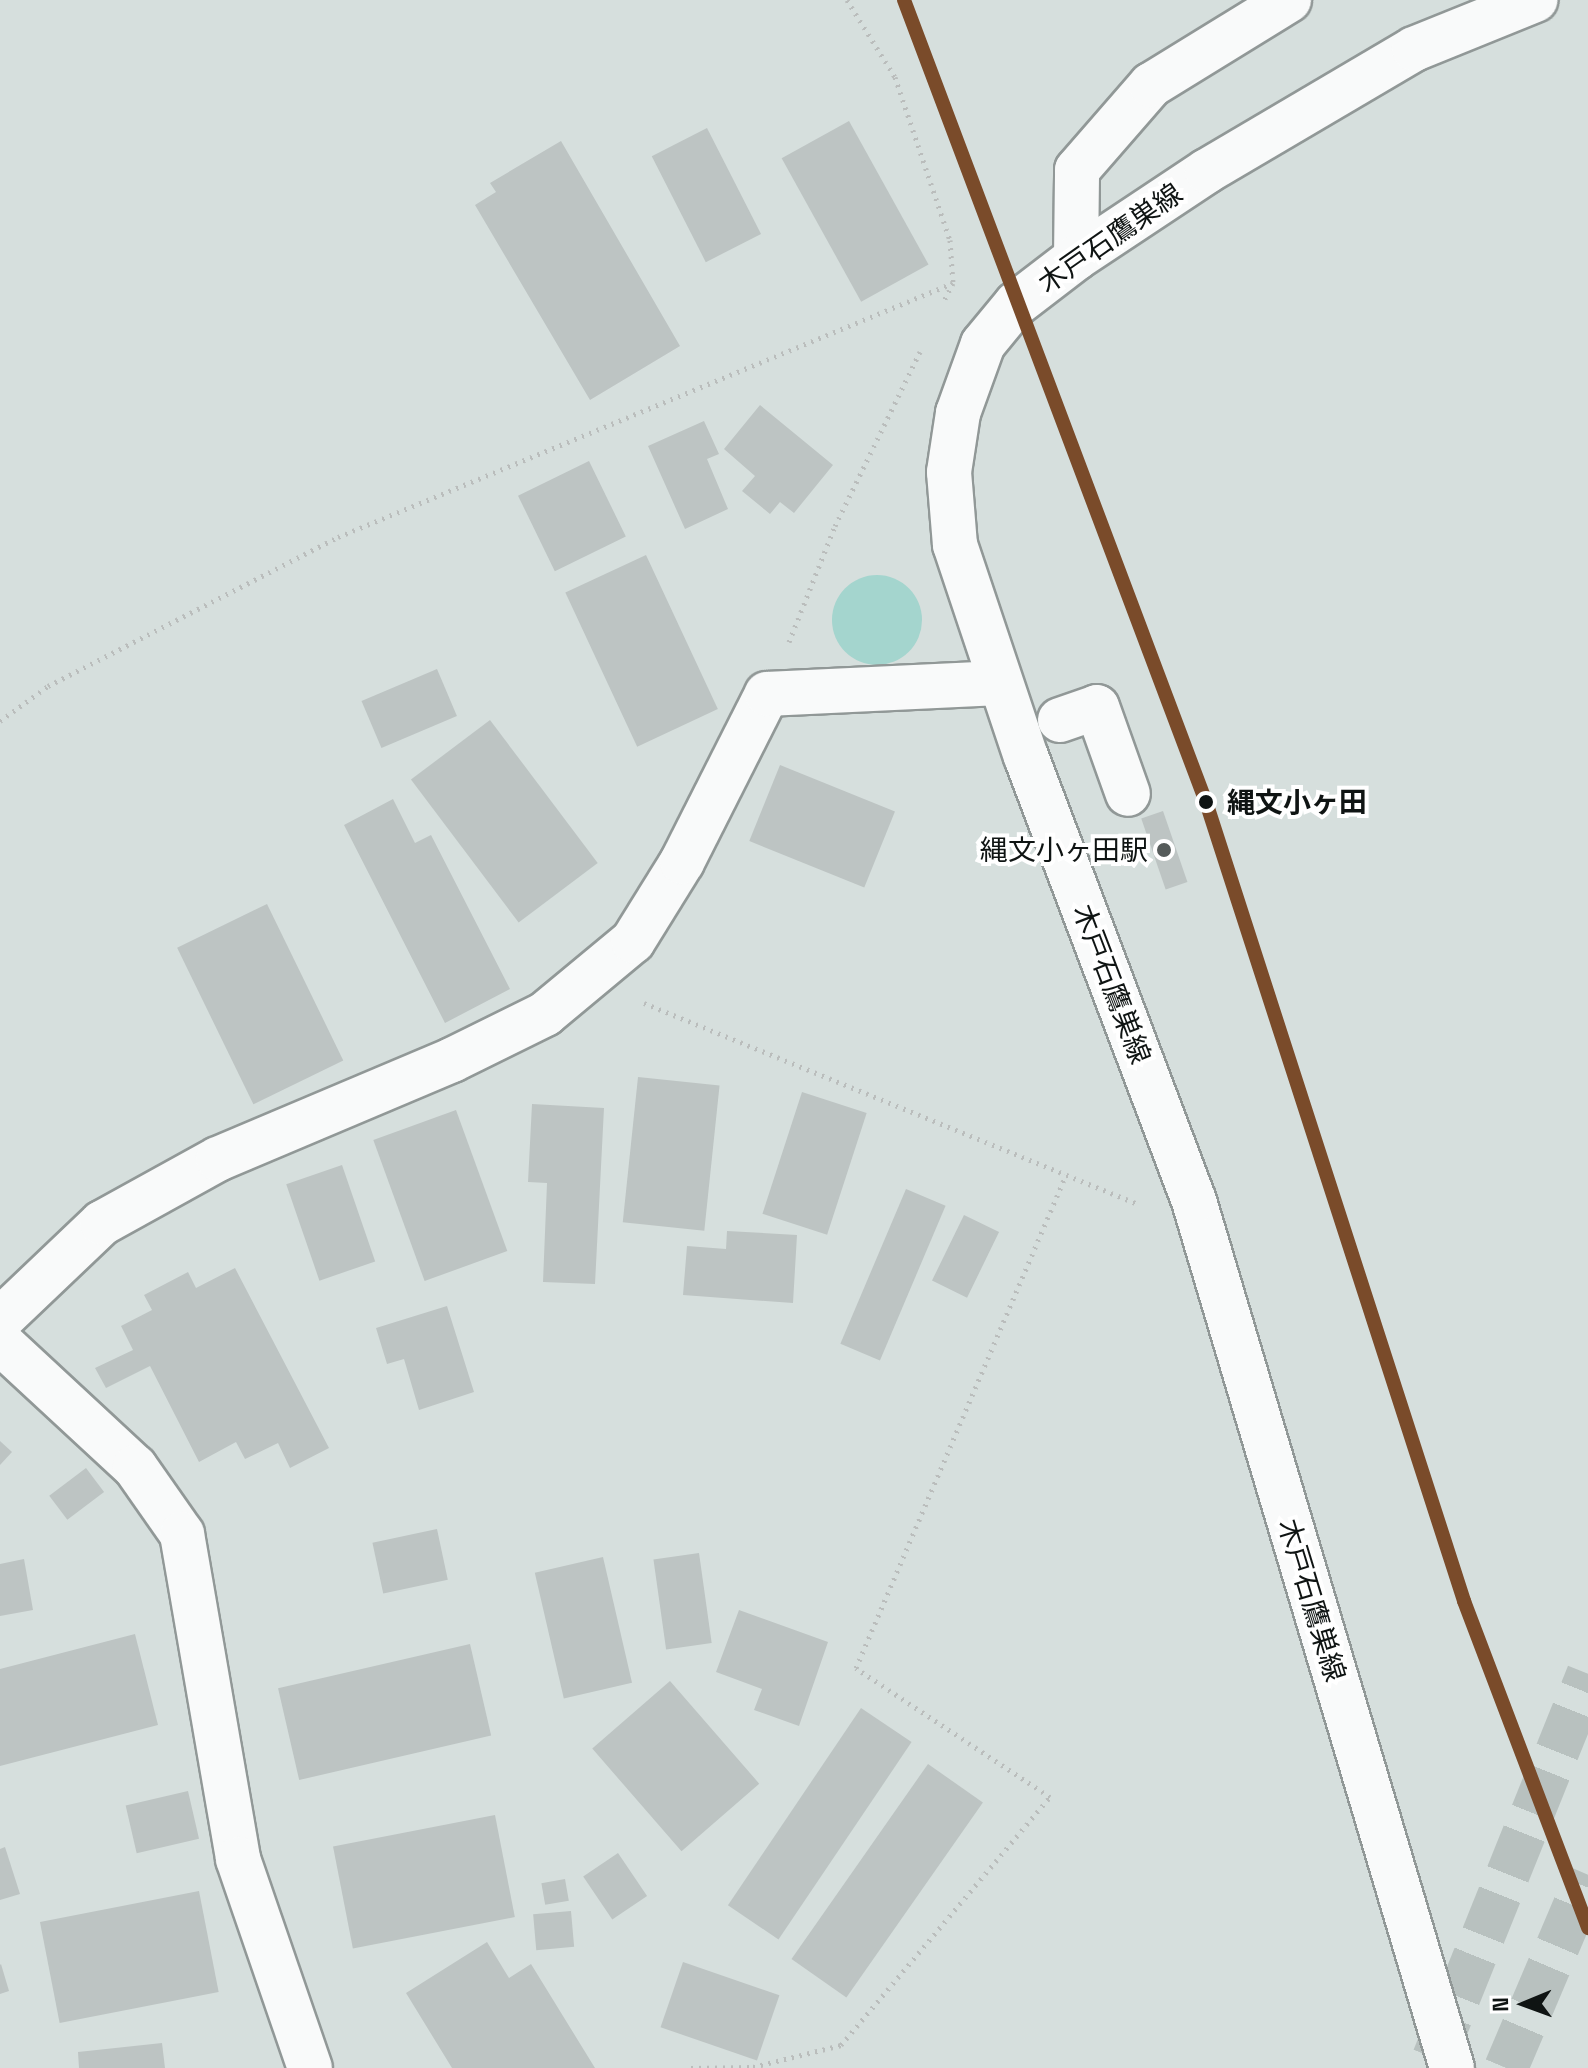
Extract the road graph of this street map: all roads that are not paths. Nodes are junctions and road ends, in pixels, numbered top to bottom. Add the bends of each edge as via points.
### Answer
1 (1289, 0) edge
2 (1535, 0) edge
3 (1076, 258) junction
4 (999, 683) junction
5 (1060, 720) dead end
6 (1128, 794) dead end
7 (0, 1320) edge
8 (0, 1342) edge
9 (310, 2068) edge
10 (1452, 2068) edge

1 - 3 street via 1151,85 1077,170
2 - 3 street, 木戸石鷹巣線 via 1414,49 1207,171
3 - 4 street, 木戸石鷹巣線 via 1016,304 983,344 958,413 949,472 955,545
4 - 7 street via 767,694 682,862 641,928 545,1014 452,1060 218,1159 102,1223
4 - 10 street, 木戸石鷹巣線 via 1194,1201
5 - 6 street via 1097,707
8 - 9 street via 135,1467 182,1534 238,1859

